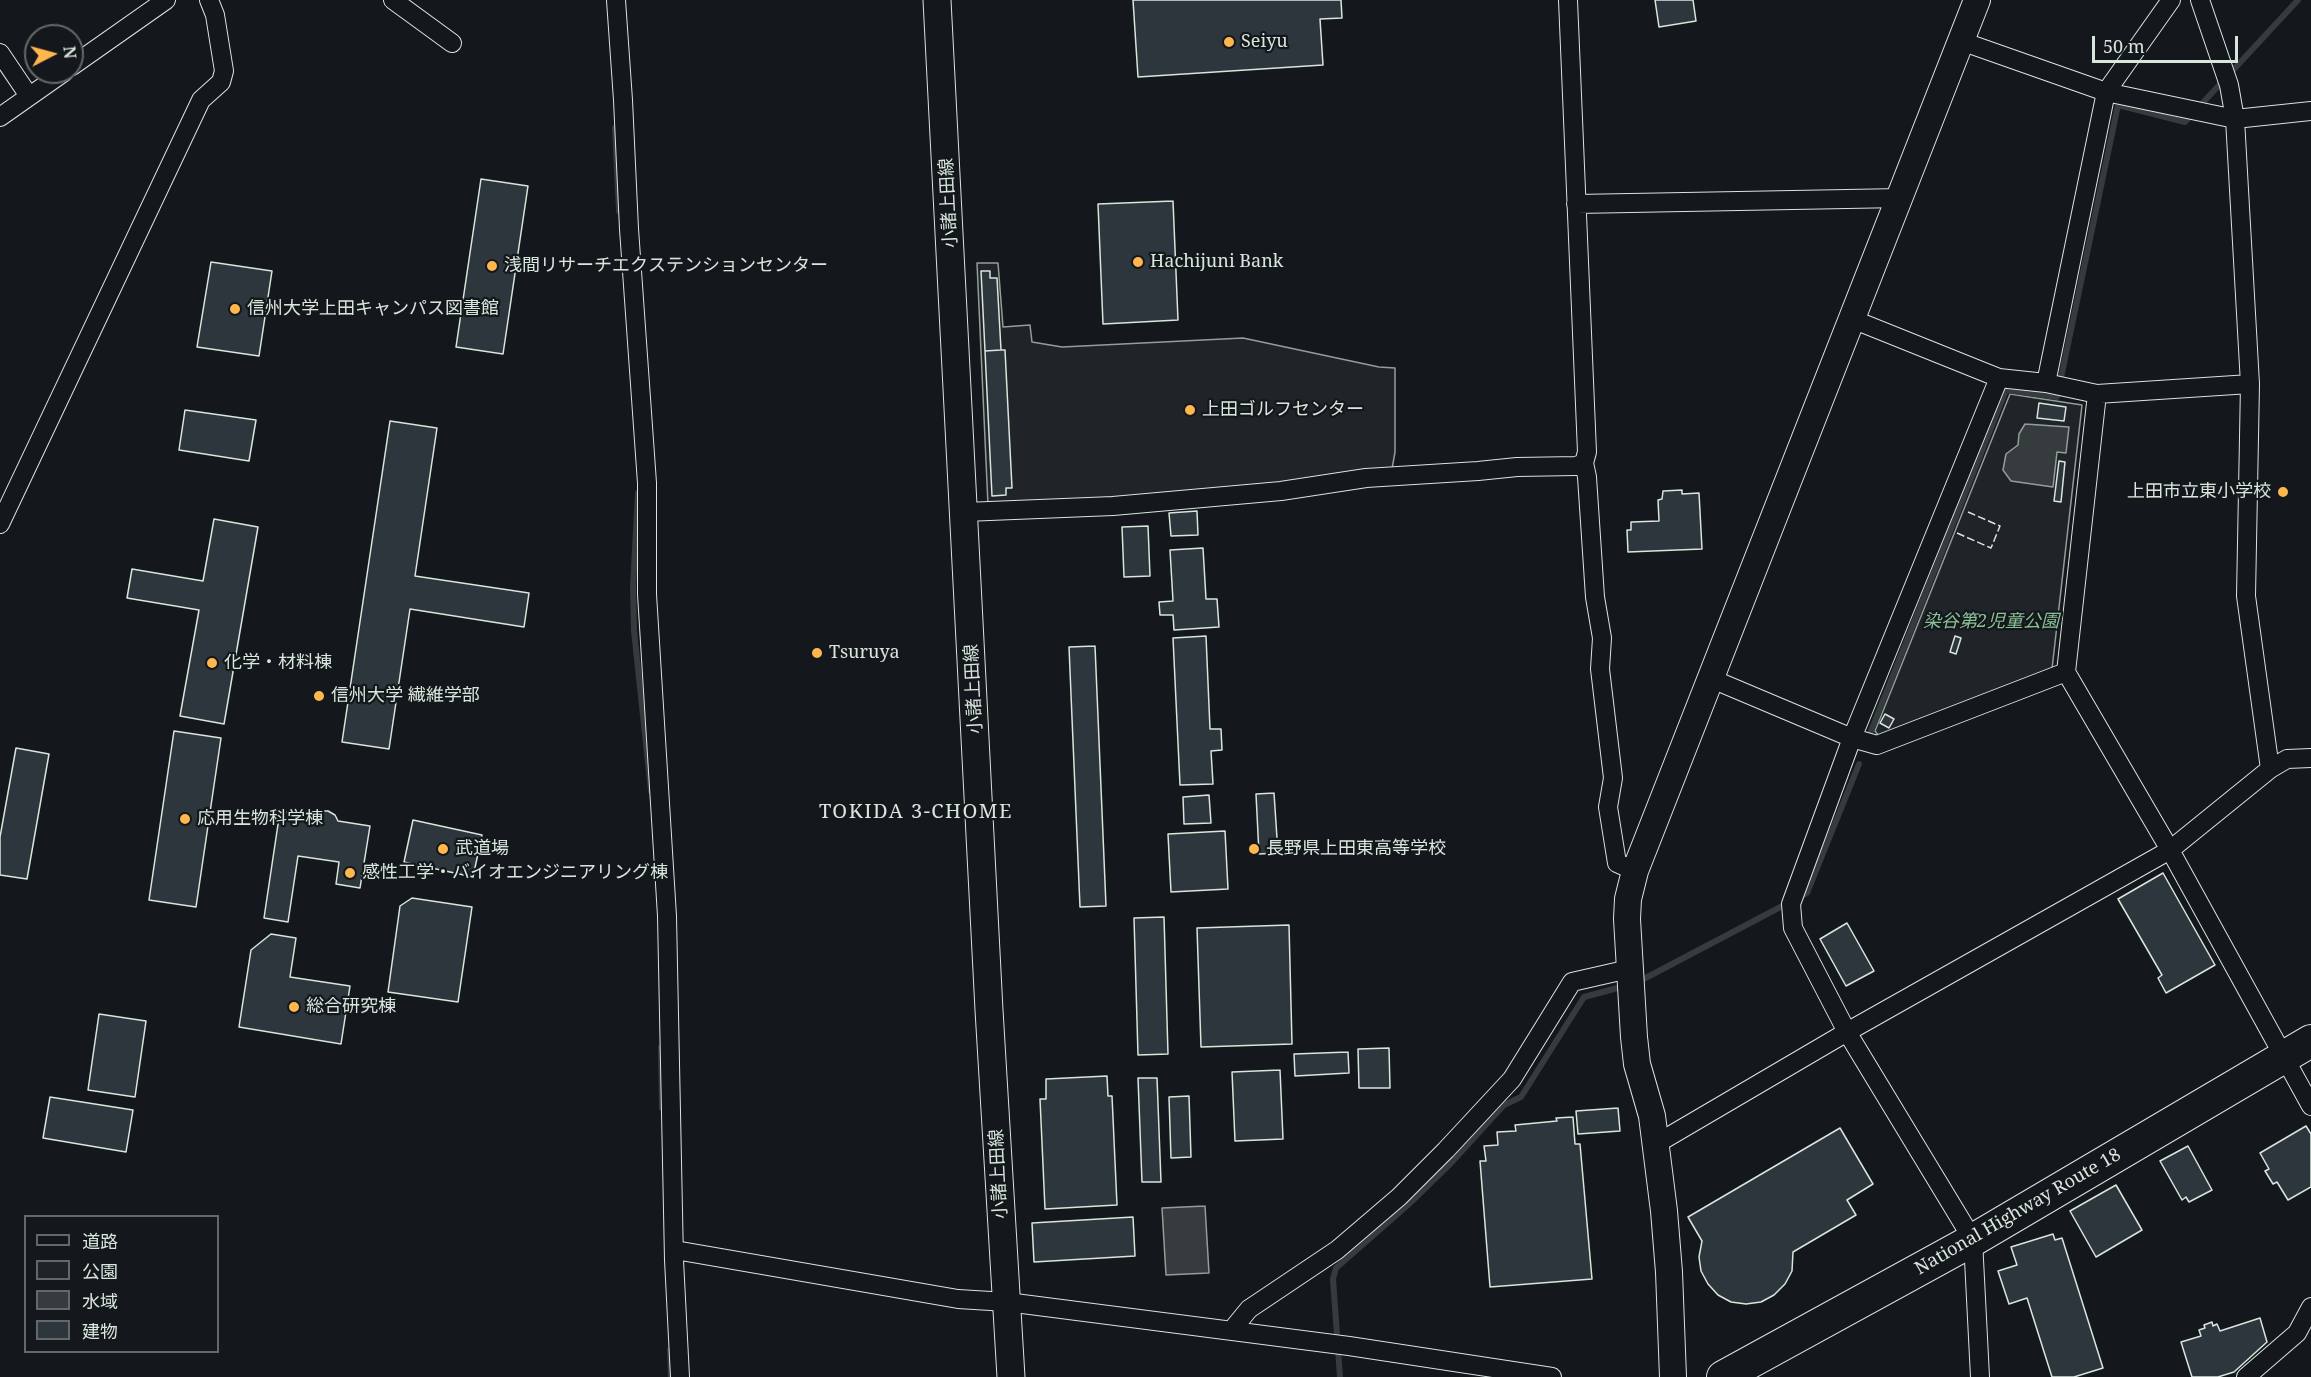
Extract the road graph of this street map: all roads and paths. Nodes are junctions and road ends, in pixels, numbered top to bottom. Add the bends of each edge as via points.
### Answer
1 (166, 0) edge
2 (209, 0) edge
3 (393, 0) edge
4 (616, 0) edge
5 (937, 0) edge
6 (1568, 0) edge
7 (1977, 0) edge
8 (2171, 0) edge
9 (2200, 0) edge
10 (1961, 41) junction
11 (452, 43) dead end
12 (0, 53) edge
13 (84, 58) edge
14 (46, 84) edge
15 (2106, 92) junction
16 (29, 96) junction
17 (2311, 111) edge
18 (0, 117) edge
19 (2235, 119) junction
20 (1901, 198) junction
21 (1576, 204) junction
22 (1852, 319) junction
23 (2000, 378) junction
24 (2046, 382) junction
25 (2250, 384) junction
26 (2097, 394) junction
27 (1584, 463) junction
28 (965, 512) junction
29 (0, 524) edge
30 (2066, 672) junction
31 (1712, 679) junction
32 (1852, 738) junction
33 (2311, 758) edge
34 (2270, 769) junction
35 (2169, 850) junction
36 (1635, 871) junction
37 (1630, 979) junction
38 (1847, 1032) junction
39 (2311, 1041) edge
40 (2283, 1057) junction
41 (2311, 1106) edge
42 (1656, 1144) junction
43 (1973, 1240) junction
44 (675, 1250) junction
45 (1007, 1302) junction
46 (2311, 1307) edge
47 (1231, 1331) junction
48 (680, 1377) edge
49 (1011, 1377) edge
50 (1552, 1377) edge
51 (1672, 1377) edge
52 (1723, 1377) edge
53 (1980, 1377) edge
54 (2246, 1377) edge

1 - 13 street
2 - 29 street via 224,71 221,82 201,100
3 - 11 street
4 - 44 street via 648,483 647,594 667,916
5 - 28 main road, 小諸上田線
6 - 21 street
7 - 10 street
8 - 15 street
9 - 19 street via 2226,76
10 - 15 street
10 - 20 street
12 - 16 street
14 - 16 street
15 - 19 street
15 - 24 street
16 - 18 street
17 - 19 street
19 - 25 street
20 - 21 street
20 - 22 street
21 - 27 street via 1587,452
22 - 23 street
22 - 31 street
23 - 24 street
23 - 32 street
24 - 26 street
25 - 26 street
25 - 34 street via 2246,596
26 - 30 street
27 - 28 street via 1366,478 1281,491 1113,506
27 - 36 street via 1613,778 1608,807 1617,863
28 - 45 main road, 小諸上田線
30 - 32 street via 1877,745
30 - 35 street
31 - 32 street
31 - 36 street
32 - 38 street via 1791,904 1793,928
33 - 34 street via 2287,759
34 - 35 street
35 - 38 street
35 - 40 street
36 - 37 street via 1628,899
37 - 42 street via 1637,1064
37 - 47 street via 1572,982 1512,1079 1454,1142 1399,1197 1337,1250 1249,1309
38 - 42 street
38 - 43 street
39 - 40 highway, National Highway Route 18
40 - 41 street
40 - 43 highway, National Highway Route 18
42 - 51 street via 1669,1272
43 - 52 highway, National Highway Route 18
43 - 53 street
44 - 45 street via 958,1299
44 - 48 street
45 - 47 street
45 - 49 main road, 小諸上田線
46 - 54 street via 2296,1333
47 - 50 street

